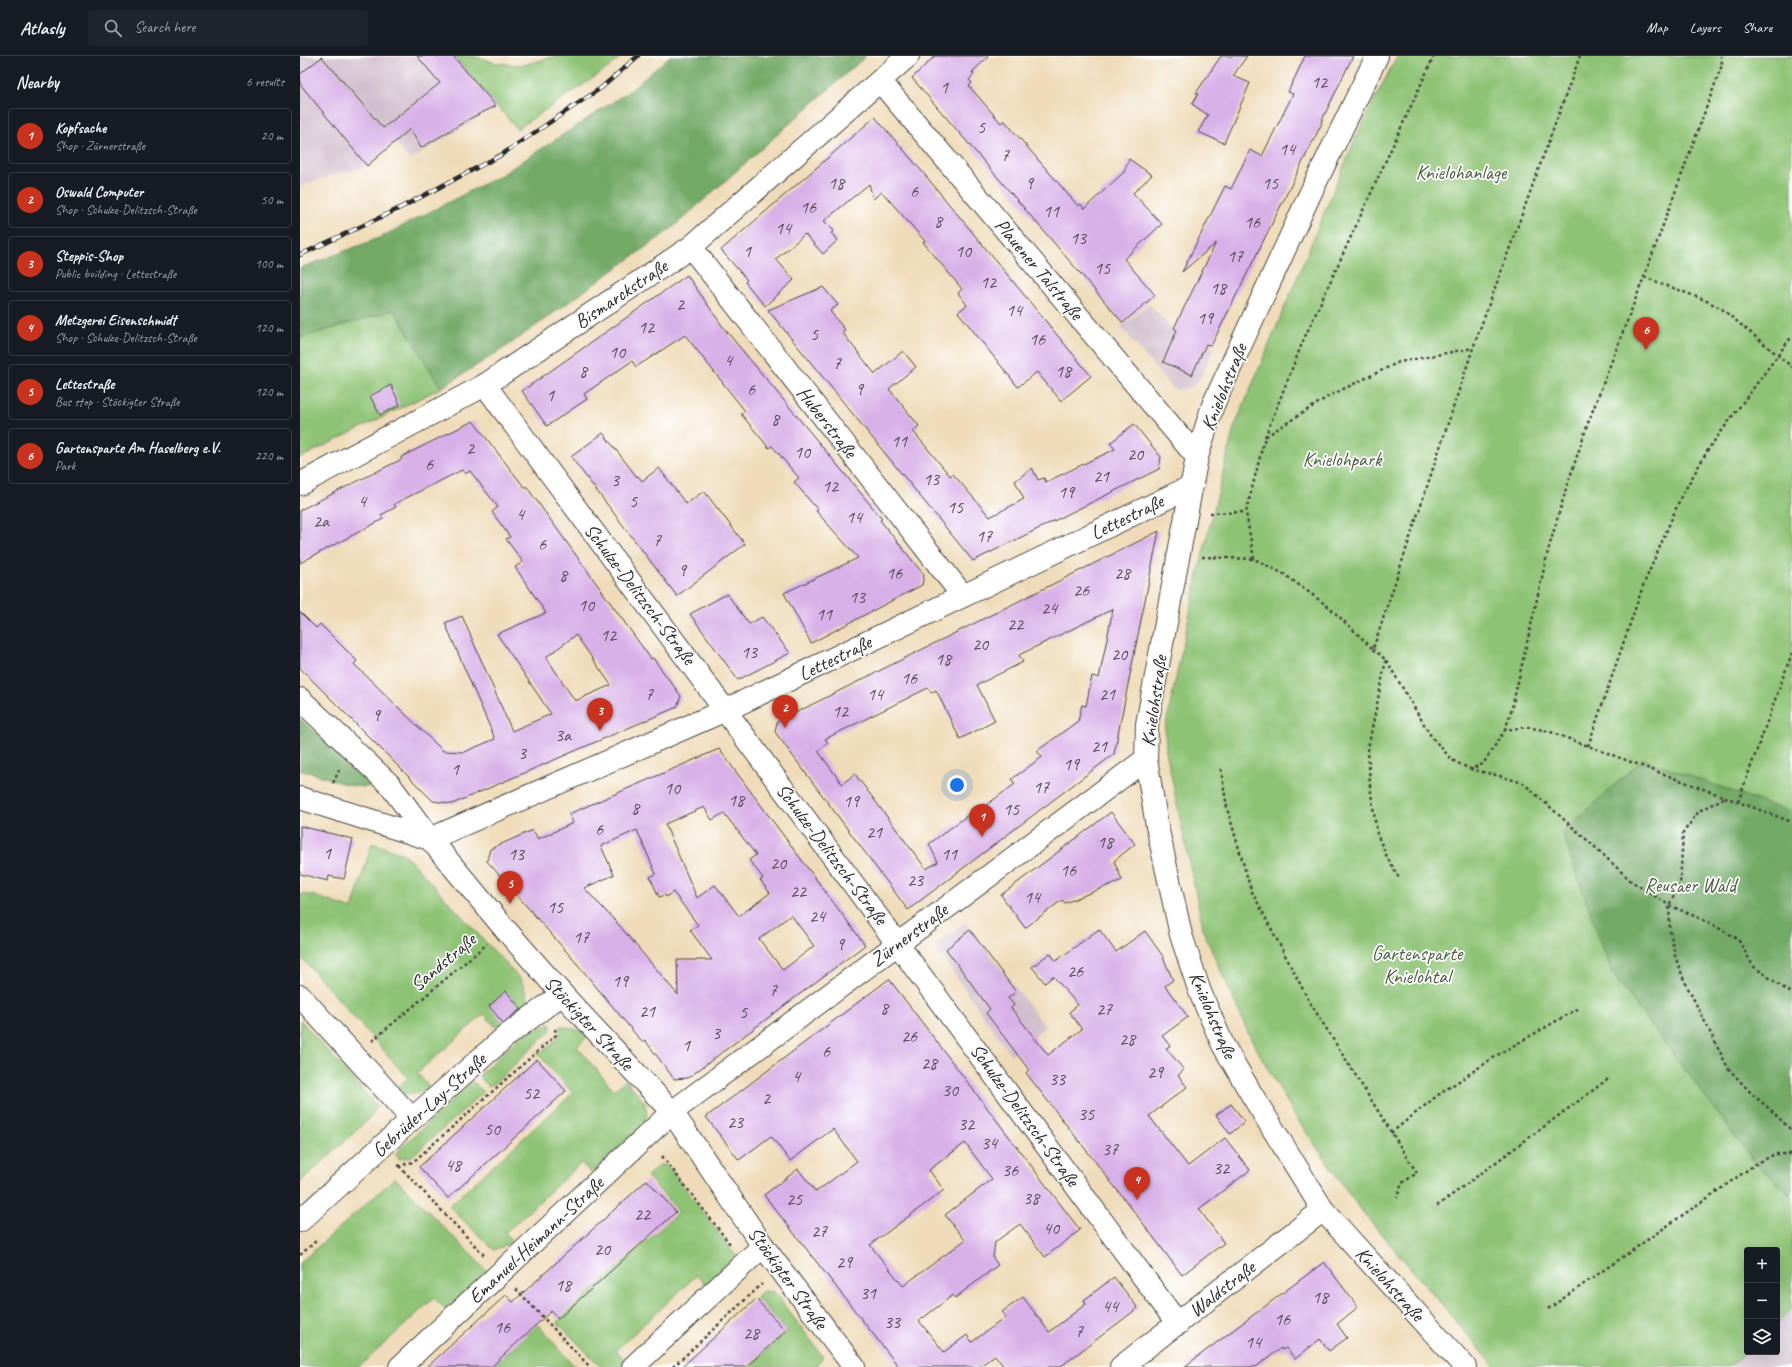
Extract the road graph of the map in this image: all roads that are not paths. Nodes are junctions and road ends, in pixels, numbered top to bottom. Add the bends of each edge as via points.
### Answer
1 (908, 56) edge
2 (1377, 56) edge
3 (880, 81) junction
4 (691, 247) junction
5 (485, 386) junction
6 (1198, 457) junction
7 (300, 484) edge
8 (1192, 486) junction
9 (963, 596) junction
10 (300, 699) edge
11 (726, 710) junction
12 (1146, 759) junction
13 (300, 798) edge
14 (430, 840) junction
15 (898, 942) junction
16 (562, 994) junction
17 (300, 996) edge
18 (672, 1112) junction
19 (412, 1119) junction
20 (1323, 1210) junction
21 (300, 1221) edge
22 (763, 1246) junction
23 (1178, 1324) junction
24 (400, 1367) edge
25 (633, 1367) edge
26 (854, 1367) edge
27 (1121, 1367) edge
28 (1465, 1367) edge

1 - 3 street, Bismarckstraße
2 - 6 street, Knielohstraße via 1213,405
3 - 4 street, Bismarckstraße
3 - 6 street, Plauener Talstraße
4 - 5 street, Bismarckstraße
4 - 9 street, Huberstraße
5 - 7 street, Bismarckstraße
5 - 11 street, Schulze-Delitzsch-Straße
6 - 8 street, Knielohstraße
8 - 9 street, Lettestraße
8 - 12 street, Knielohstraße via 1147,724
9 - 11 street, Lettestraße
10 - 14 street, Stöckigter Straße via 390,785
11 - 14 street, Lettestraße
11 - 15 street, Schulze-Delitzsch-Straße via 799,812
12 - 15 street, Zürnerstraße
12 - 20 street, Knielohstraße via 1157,826 1181,935 1200,992 1223,1045
13 - 14 street
14 - 16 street, Stöckigter Straße
15 - 18 street, Zürnerstraße
15 - 23 street, Schulze-Delitzsch-Straße
16 - 18 street, Stöckigter Straße
16 - 19 street, Gebrüder-Lay-Straße via 505,1037
17 - 19 street
18 - 22 street, Stöckigter Straße
18 - 24 street, Emanuel-Heimann-Straße
19 - 21 street, Gebrüder-Lay-Straße
20 - 23 street, Waldstraße
20 - 28 street, Knielohstraße
22 - 25 street
22 - 26 street, Stöckigter Straße
23 - 27 street, Waldstraße

